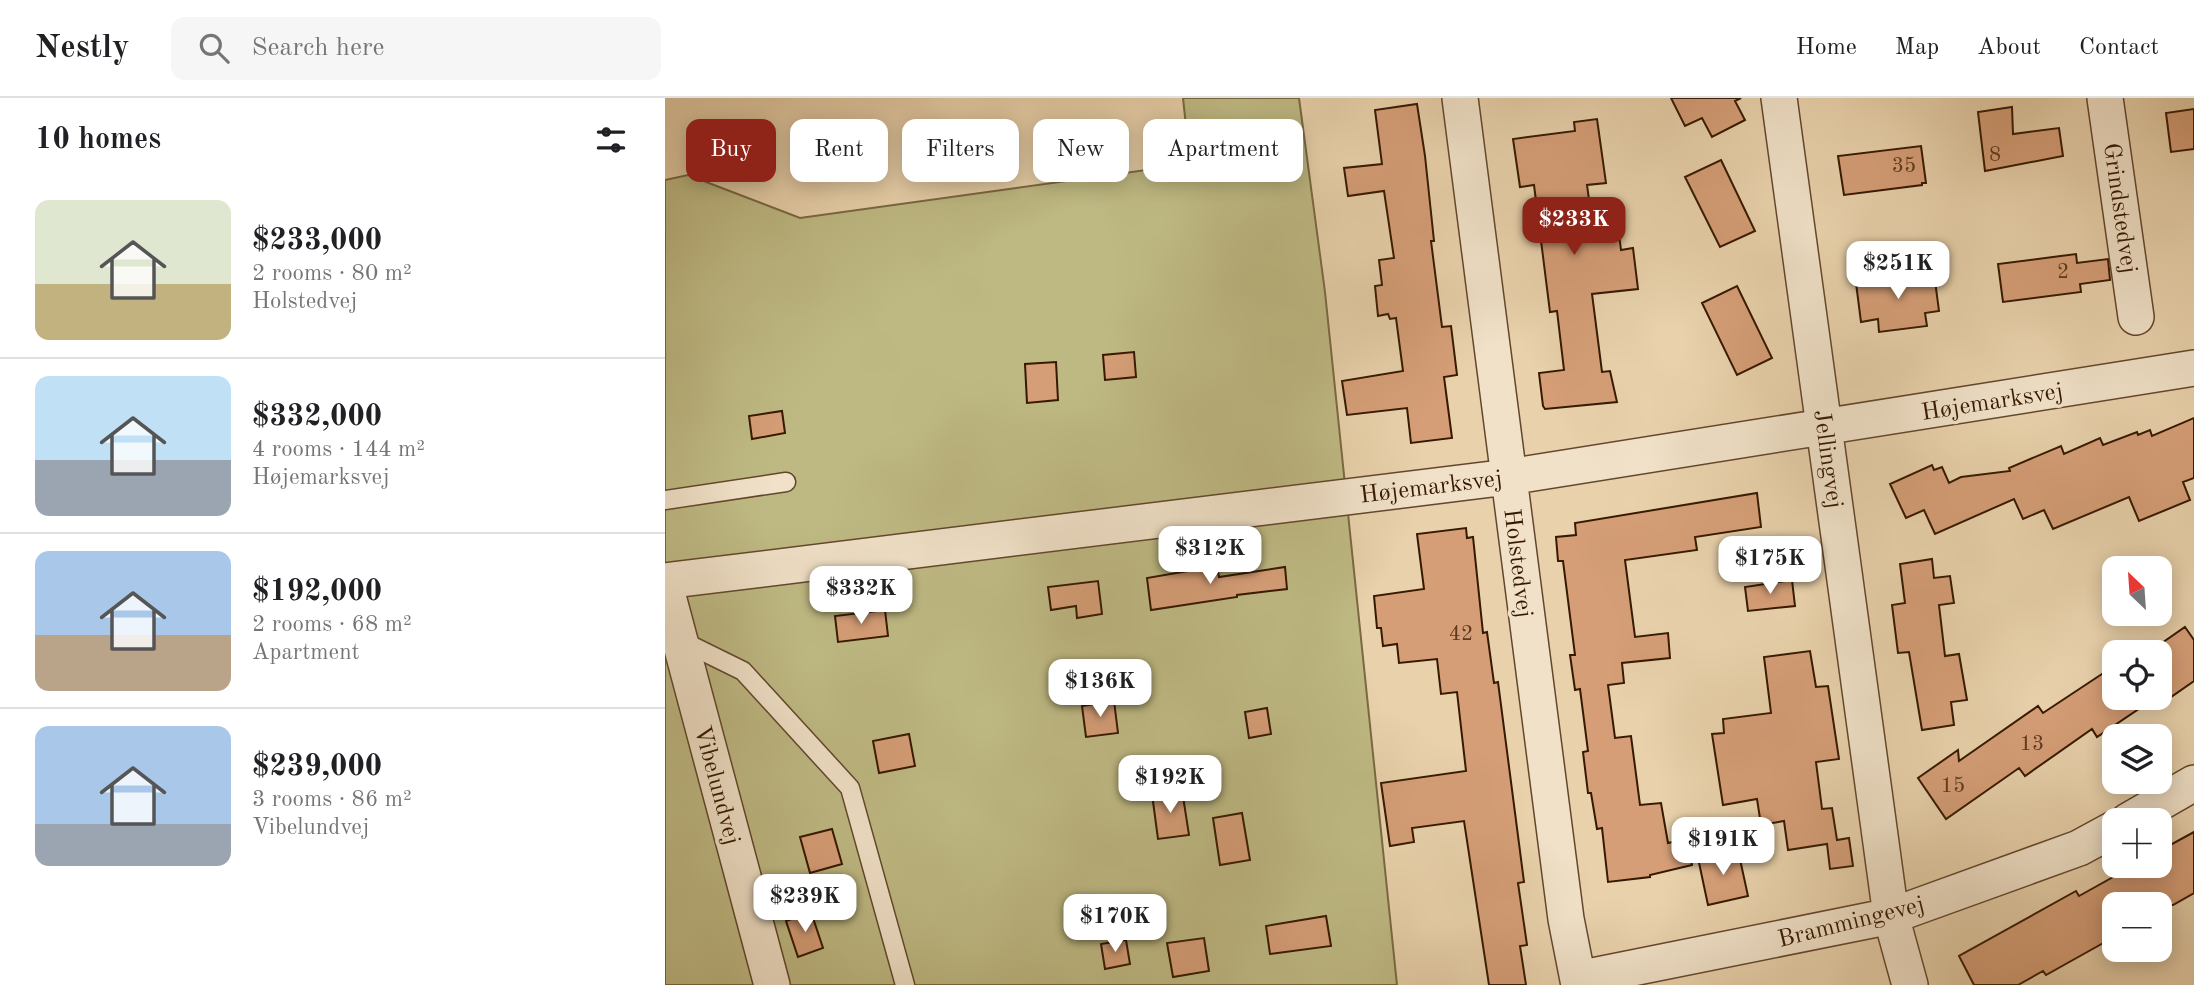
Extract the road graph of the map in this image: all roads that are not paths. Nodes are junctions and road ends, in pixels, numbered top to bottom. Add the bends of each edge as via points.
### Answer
1 (1460, 98) edge
2 (1779, 98) edge
3 (2105, 98) edge
4 (2136, 317) dead end
5 (2194, 368) edge
6 (1825, 428) junction
7 (1508, 477) junction
8 (786, 482) dead end
9 (665, 500) edge
10 (665, 583) edge
11 (680, 640) junction
12 (2194, 783) edge
13 (2151, 808) edge
14 (2102, 836) edge
15 (1891, 916) junction
16 (1579, 982) edge
17 (772, 985) edge
18 (905, 985) edge
19 (1910, 985) edge

1 - 7 street, Holstedvej
2 - 6 street, Jellingvej
3 - 4 street, Grindstedvej
5 - 6 street, Højemarksvej
6 - 7 street, Højemarksvej
6 - 15 street, Jellingvej
7 - 10 street, Højemarksvej
7 - 16 street, Holstedvej via 1566,919
8 - 9 lane
10 - 11 street, Vibelundvej
11 - 17 street, Vibelundvej
11 - 18 lane via 743,671 851,788
12 - 13 street
14 - 15 street, Brammingevej
15 - 16 street, Brammingevej
15 - 19 street, Jellingvej

